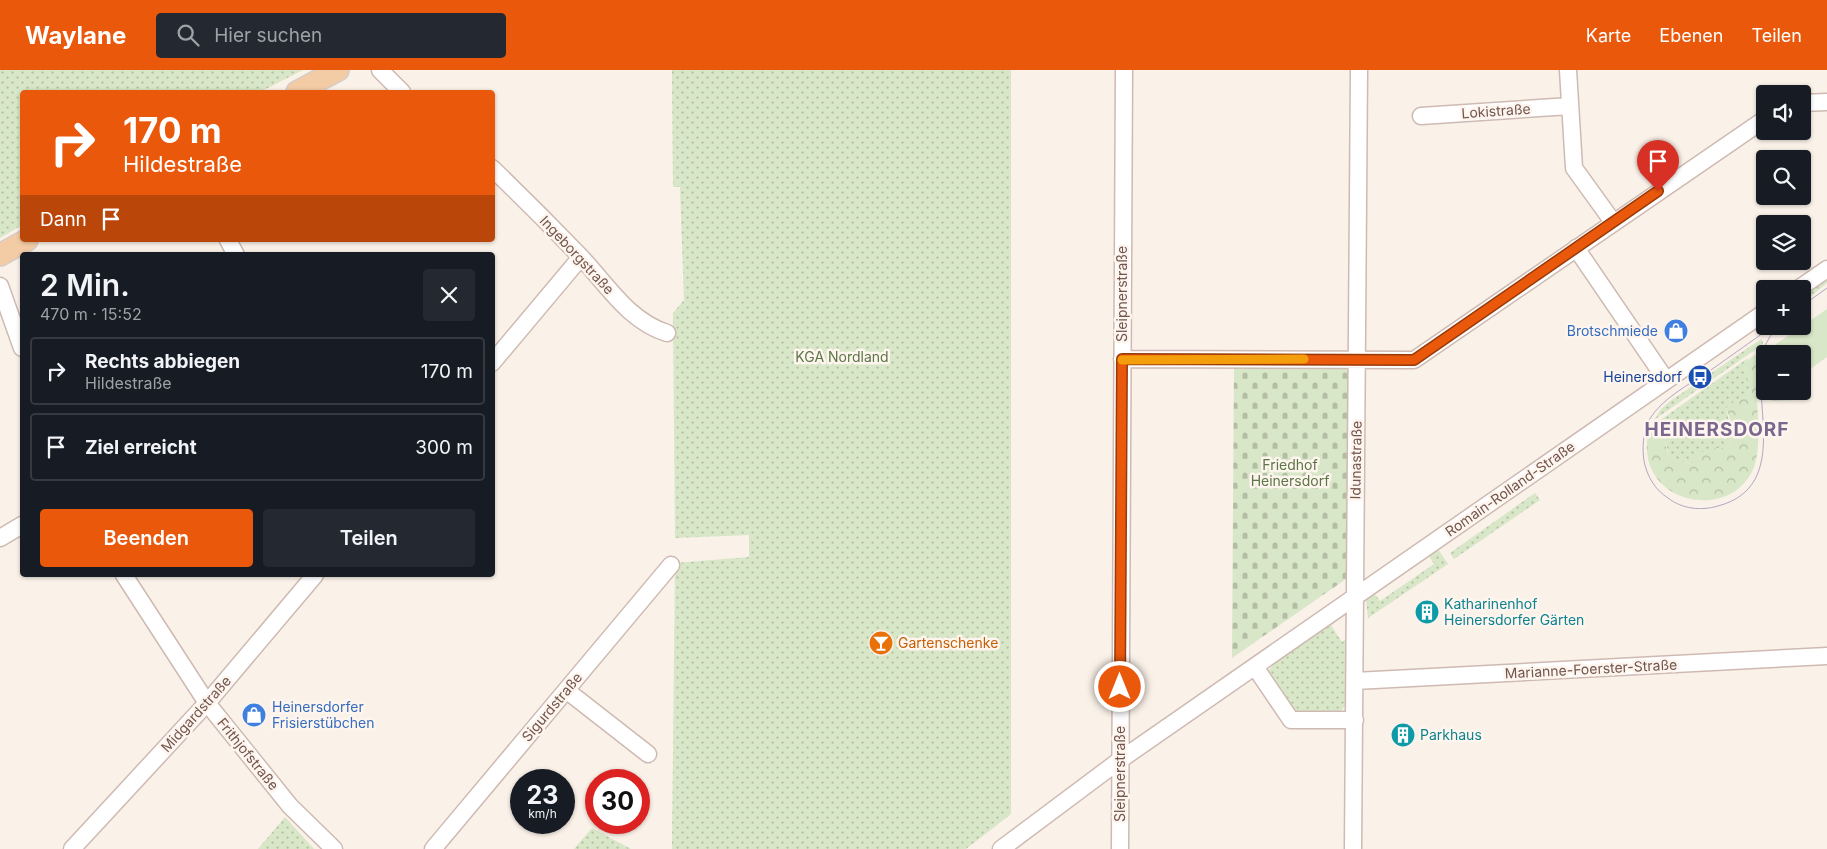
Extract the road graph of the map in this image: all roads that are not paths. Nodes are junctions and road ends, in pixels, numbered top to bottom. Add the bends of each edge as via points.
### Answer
1 (338, 70) edge
2 (380, 70) edge
3 (1124, 70) edge
4 (1359, 70) edge
5 (1568, 70) edge
6 (301, 90) edge
7 (400, 90) edge
8 (1827, 102) edge
9 (1811, 103) edge
10 (1570, 106) junction
11 (1421, 116) dead end
12 (1756, 125) edge
13 (495, 171) edge
14 (1613, 222) junction
15 (23, 242) edge
16 (1576, 248) junction
17 (0, 255) edge
18 (581, 257) junction
19 (1827, 268) edge
20 (1810, 280) edge
21 (0, 286) edge
22 (1756, 318) edge
23 (667, 332) dead end
24 (20, 342) edge
25 (495, 359) edge
26 (1122, 359) junction
27 (1358, 359) junction
28 (1666, 380) junction
29 (20, 526) edge
30 (0, 538) edge
31 (671, 565) dead end
32 (125, 577) edge
33 (313, 577) edge
34 (1354, 598) junction
35 (1827, 656) edge
36 (1255, 667) junction
37 (1355, 681) junction
38 (566, 690) junction
39 (207, 703) junction
40 (1355, 720) junction
41 (648, 754) dead end
42 (1120, 760) junction
43 (72, 849) edge
44 (334, 849) edge
45 (433, 849) edge
46 (1001, 849) edge
47 (1120, 849) edge
48 (1353, 849) edge

1 - 6 main road
2 - 7 street
3 - 26 street, Sleipnerstraße
4 - 27 street, Idunastraße
5 - 10 street
8 - 9 street
10 - 11 street, Lokistraße
10 - 14 street via 1574,168
12 - 14 street
13 - 18 street, Ingeborgstraße
14 - 16 street
15 - 17 main road
16 - 27 street via 1414,360
16 - 28 street
18 - 23 street, Ingeborgstraße via 631,312 644,323
18 - 25 street
19 - 20 street
21 - 24 street
22 - 28 street, Romain-Rolland-Straße
26 - 27 street
26 - 42 street, Sleipnerstraße
27 - 34 street, Idunastraße
28 - 34 street, Romain-Rolland-Straße
29 - 30 street
31 - 38 street, Sigurdstraße
32 - 39 street, Frithjofstraße
33 - 39 street, Midgardstraße
34 - 36 street, Romain-Rolland-Straße
34 - 37 street, Idunastraße
35 - 37 street, Marianne-Foerster-Straße
36 - 40 street via 1291,720
36 - 42 street, Romain-Rolland-Straße
37 - 40 street, Idunastraße
38 - 41 street
38 - 45 street, Sigurdstraße
39 - 43 street, Midgardstraße
39 - 44 street, Frithjofstraße via 290,806
40 - 48 street, Idunastraße
42 - 46 street, Romain-Rolland-Straße
42 - 47 street, Sleipnerstraße

